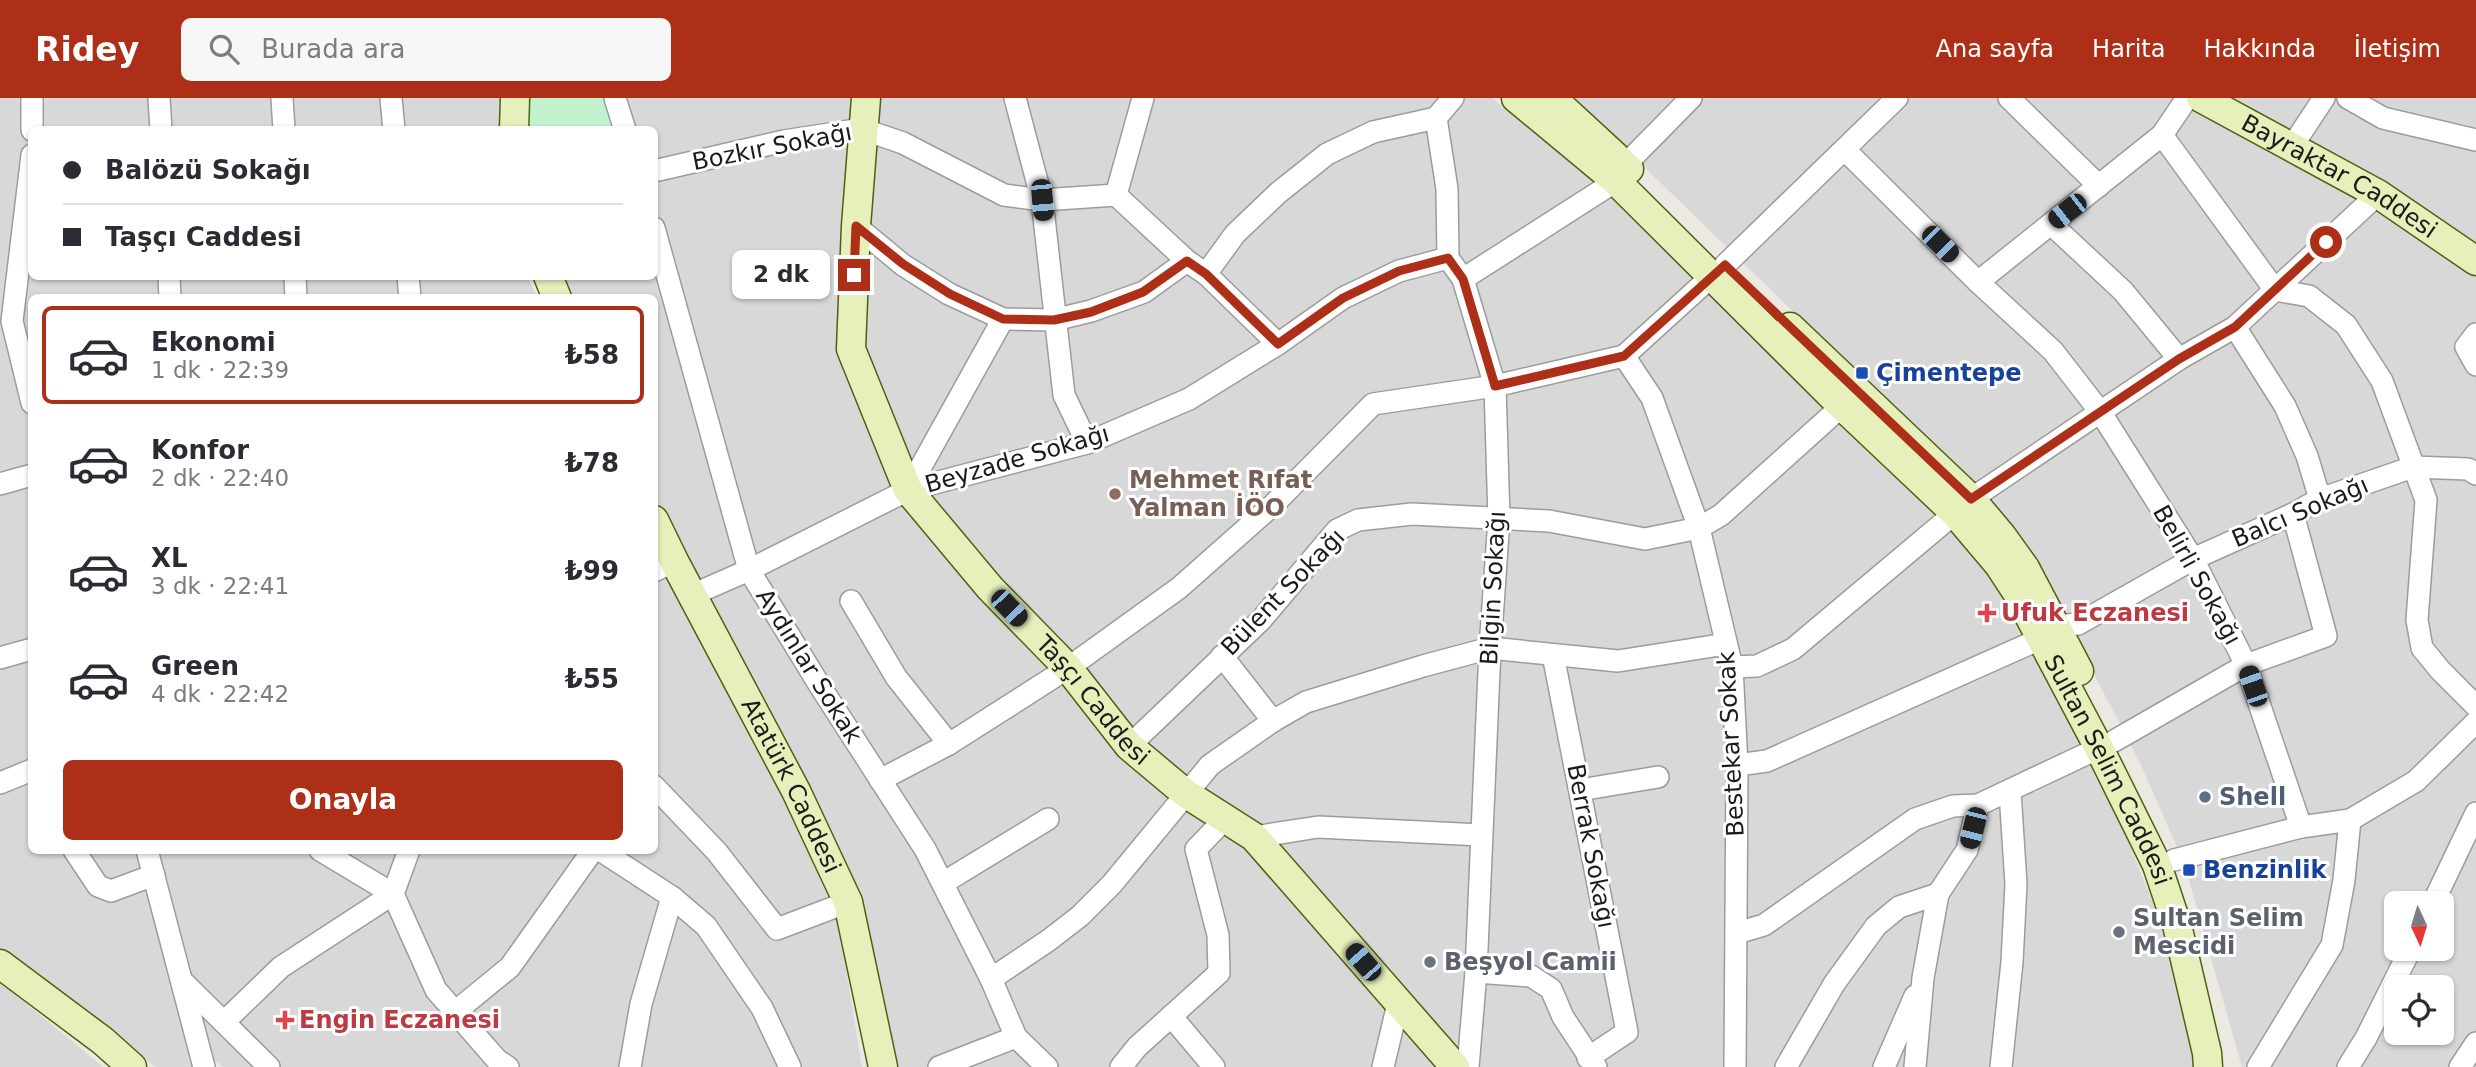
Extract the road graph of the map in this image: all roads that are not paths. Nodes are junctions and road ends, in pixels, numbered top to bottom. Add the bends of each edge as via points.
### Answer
1 (32, 98) edge
2 (159, 98) edge
3 (282, 98) edge
4 (391, 98) edge
5 (515, 98) edge
6 (615, 98) edge
7 (866, 98) edge
8 (1015, 98) edge
9 (1143, 98) edge
10 (1454, 98) edge
11 (1516, 98) edge
12 (1552, 98) edge
13 (1691, 98) edge
14 (1897, 98) edge
15 (2009, 98) edge
16 (2187, 98) edge
17 (2201, 98) edge
18 (2324, 98) edge
19 (2348, 98) edge
20 (1436, 118) junction
21 (32, 126) edge
22 (161, 126) edge
23 (284, 126) edge
24 (394, 126) edge
25 (514, 126) edge
26 (624, 126) edge
27 (862, 129) junction
28 (2162, 135) junction
29 (2476, 140) edge
30 (2291, 148) junction
31 (1845, 150) junction
32 (658, 170) edge
33 (1621, 173) junction
34 (28, 180) edge
35 (2099, 186) junction
36 (2378, 194) junction
37 (1116, 195) junction
38 (1042, 200) junction
39 (2051, 224) junction
40 (856, 226) junction
41 (658, 242) edge
42 (1448, 258) junction
43 (1187, 261) junction
44 (2476, 261) edge
45 (1718, 271) junction
46 (1206, 274) junction
47 (1463, 279) junction
48 (1978, 282) junction
49 (2275, 290) junction
50 (6, 319) edge
51 (1003, 319) junction
52 (1054, 320) junction
53 (2235, 327) junction
54 (2476, 334) edge
55 (1278, 344) junction
56 (1624, 356) junction
57 (2179, 359) junction
58 (2476, 365) edge
59 (1495, 386) junction
60 (28, 390) edge
61 (1847, 396) junction
62 (2101, 413) junction
63 (1087, 443) junction
64 (2413, 467) junction
65 (2476, 474) edge
66 (28, 476) edge
67 (0, 484) edge
68 (908, 490) junction
69 (2320, 499) junction
70 (1963, 506) junction
71 (2293, 514) junction
72 (1499, 519) junction
73 (1699, 528) junction
74 (658, 538) edge
75 (2193, 559) junction
76 (664, 566) edge
77 (749, 570) junction
78 (692, 595) junction
79 (851, 601) dead end
80 (2048, 632) junction
81 (1726, 644) junction
82 (1490, 648) junction
83 (28, 650) edge
84 (1553, 655) junction
85 (1223, 656) junction
86 (0, 657) edge
87 (2246, 665) junction
88 (1732, 667) junction
89 (1068, 668) junction
90 (2476, 706) edge
91 (1273, 721) junction
92 (2476, 722) edge
93 (949, 744) junction
94 (2106, 745) junction
95 (1129, 746) junction
96 (1737, 765) junction
97 (28, 777) edge
98 (1658, 777) dead end
99 (880, 780) junction
100 (0, 783) edge
101 (658, 790) edge
102 (1580, 790) junction
103 (2010, 792) junction
104 (1185, 793) junction
105 (1978, 805) junction
106 (2476, 813) edge
107 (1048, 819) dead end
108 (1224, 820) junction
109 (2350, 820) junction
110 (2301, 827) junction
111 (1481, 835) junction
112 (1254, 837) junction
113 (2468, 851) edge
114 (77, 854) edge
115 (147, 854) edge
116 (327, 854) edge
117 (408, 854) edge
118 (590, 854) edge
119 (606, 854) edge
120 (2165, 862) junction
121 (154, 875) junction
122 (943, 883) junction
123 (2441, 891) edge
124 (393, 894) junction
125 (1938, 894) junction
126 (673, 897) junction
127 (848, 902) junction
128 (1737, 933) junction
129 (2404, 961) edge
130 (0, 964) edge
131 (1476, 972) junction
132 (1923, 978) junction
133 (991, 979) junction
134 (181, 980) junction
135 (1398, 1004) junction
136 (455, 1012) junction
137 (1171, 1016) junction
138 (224, 1022) junction
139 (1016, 1037) junction
140 (2476, 1043) edge
141 (1592, 1062) edge
142 (132, 1067) edge
143 (204, 1067) edge
144 (270, 1067) edge
145 (508, 1067) edge
146 (630, 1067) edge
147 (790, 1067) edge
148 (883, 1067) edge
149 (939, 1067) edge
150 (1047, 1067) edge
151 (1121, 1067) edge
152 (1213, 1067) edge
153 (1383, 1067) edge
154 (1455, 1067) edge
155 (1468, 1067) edge
156 (1735, 1067) edge
157 (1786, 1067) edge
158 (1884, 1067) edge
159 (1915, 1067) edge
160 (2001, 1067) edge
161 (2208, 1067) edge
162 (2229, 1067) edge
163 (2258, 1067) edge
164 (2348, 1067) edge
165 (2460, 1067) edge

1 - 21 street
2 - 22 street
3 - 23 street
4 - 24 street
5 - 25 street
6 - 26 street
7 - 27 street, Taşçı Caddesi
8 - 38 street
9 - 37 street
10 - 20 street
11 - 33 street, Sultan Selim Caddesi
12 - 33 street, Sultan Selim Caddesi
13 - 33 street
14 - 31 street
15 - 35 street
16 - 28 street
17 - 30 street, Bayraktar Caddesi
18 - 30 street
19 - 29 street via 2383,118
20 - 42 street via 1447,189
20 - 46 street via 1373,132 1327,153 1235,234
27 - 32 street, Bozkır Sokağı via 784,141
27 - 38 street, Bozkır Sokağı via 903,143 1004,195
27 - 40 street, Taşçı Caddesi
28 - 35 street
28 - 49 street
30 - 36 street, Bayraktar Caddesi
31 - 45 street
31 - 48 street, Belirli Sokağı
33 - 45 street, Sultan Selim Caddesi
33 - 47 street
34 - 50 street
35 - 39 street
36 - 44 street, Bayraktar Caddesi
36 - 49 street
37 - 38 street, Bozkır Sokağı
37 - 43 street
38 - 52 street
39 - 48 street
39 - 57 street via 2123,290
40 - 51 street via 914,272
40 - 68 street, Taşçı Caddesi via 851,349
41 - 77 street, Aydınlar Sokak
42 - 47 street, Bilgin Sokağı
42 - 55 street, Beyzade Sokağı via 1399,271 1343,298
43 - 46 street
43 - 52 street via 1143,292
45 - 56 street
45 - 61 street, Sultan Selim Caddesi
46 - 55 street
47 - 59 street, Bilgin Sokağı
48 - 62 street, Belirli Sokağı via 2053,351
49 - 53 street
49 - 64 street via 2309,296 2346,325 2382,381
50 - 60 street
51 - 52 street
51 - 68 street
52 - 63 street via 1064,395
53 - 57 street
53 - 69 street via 2285,406
54 - 58 street via 2466,347
55 - 63 street, Beyzade Sokağı via 1189,399
56 - 59 street
56 - 73 street, Bestekar Sokak via 1652,398
57 - 62 street
59 - 72 street, Bilgin Sokağı
59 - 89 street via 1373,404 1274,505 1188,580
61 - 70 street, Sultan Selim Caddesi
61 - 73 street, Bülent Sokağı via 1721,515
62 - 70 street
62 - 75 street, Belirli Sokağı
63 - 68 street, Beyzade Sokağı
64 - 65 street, Balcı Sokağı via 2468,469
64 - 69 street, Balcı Sokağı
64 - 90 street via 2426,500 2417,620 2422,648
66 - 67 street
68 - 77 street, Beyzade Sokağı
68 - 89 street, Taşçı Caddesi via 990,588
69 - 71 street, Balcı Sokağı
70 - 80 street, Sultan Selim Caddesi
70 - 88 street via 1793,649 1758,666
71 - 75 street, Balcı Sokağı
71 - 87 street via 2326,636
72 - 73 street, Bülent Sokağı via 1549,521 1644,539
72 - 82 street, Bilgin Sokağı
72 - 85 street, Bülent Sokağı via 1412,514 1358,520 1337,530 1261,620
73 - 81 street, Bestekar Sokak
74 - 76 street, Atatürk Caddesi
75 - 80 street, Balcı Sokağı via 2078,624
75 - 87 street, Belirli Sokağı
76 - 78 street, Atatürk Caddesi
77 - 78 street, Beyzade Sokağı
77 - 99 street, Aydınlar Sokak
78 - 127 street, Atatürk Caddesi via 796,791
79 - 93 street via 896,677
80 - 94 street, Sultan Selim Caddesi
80 - 96 street, Balcı Sokağı via 1767,761
81 - 84 street via 1618,661
81 - 88 street, Bestekar Sokak
82 - 84 street
82 - 91 street via 1306,702
82 - 111 street, Bilgin Sokağı
83 - 86 street
84 - 102 street, Berrak Sokağı
85 - 91 street
85 - 95 street, Bülent Sokağı
87 - 94 street
87 - 110 street, Belirli Sokağı
88 - 96 street, Bestekar Sokak
89 - 93 street
89 - 95 street, Taşçı Caddesi
91 - 104 street via 1210,765
92 - 109 street via 2416,781
93 - 99 street
94 - 103 street
94 - 120 street, Sultan Selim Caddesi
95 - 104 street, Taşçı Caddesi
96 - 128 street, Bestekar Sokak
97 - 100 street
98 - 102 street
99 - 122 street, Aydınlar Sokak
101 - 127 street via 717,852 777,929
102 - 141 street, Berrak Sokağı via 1627,1032
103 - 105 street
103 - 160 street via 2016,884
104 - 108 street, Taşçı Caddesi
104 - 133 street via 1112,884 1080,916
105 - 125 street via 1967,850
105 - 128 street via 1953,806 1914,819 1764,925
106 - 113 street
107 - 122 street
108 - 112 street, Taşçı Caddesi
108 - 137 street via 1196,849 1218,935 1219,973
109 - 110 street
109 - 163 street via 2332,945
110 - 120 street
111 - 112 street via 1318,827
111 - 131 street, Bilgin Sokağı
112 - 135 street, Taşçı Caddesi
113 - 123 street
114 - 121 street via 98,886 111,891
115 - 121 street
116 - 124 street
117 - 124 street
118 - 136 street via 510,967
119 - 126 street
120 - 161 street, Sultan Selim Caddesi
120 - 162 street, Sultan Selim Caddesi via 2215,999
121 - 134 street
122 - 133 street, Aydınlar Sokak
124 - 136 street via 436,990
124 - 138 street via 281,967
125 - 132 street
125 - 157 street via 1899,907 1876,926 1834,984
126 - 146 street via 641,1004
126 - 147 street via 706,926 762,1008
127 - 148 street, Atatürk Caddesi
128 - 156 street, Bestekar Sokak
129 - 164 street
130 - 142 street
131 - 141 street via 1531,976 1550,989
131 - 155 street, Bilgin Sokağı
132 - 158 street
132 - 159 street
133 - 139 street, Aydınlar Sokak
134 - 138 street
134 - 143 street
135 - 153 street
135 - 154 street, Taşçı Caddesi
136 - 145 street
137 - 151 street
137 - 152 street
138 - 144 street
139 - 149 street
139 - 150 street, Aydınlar Sokak
140 - 165 street

